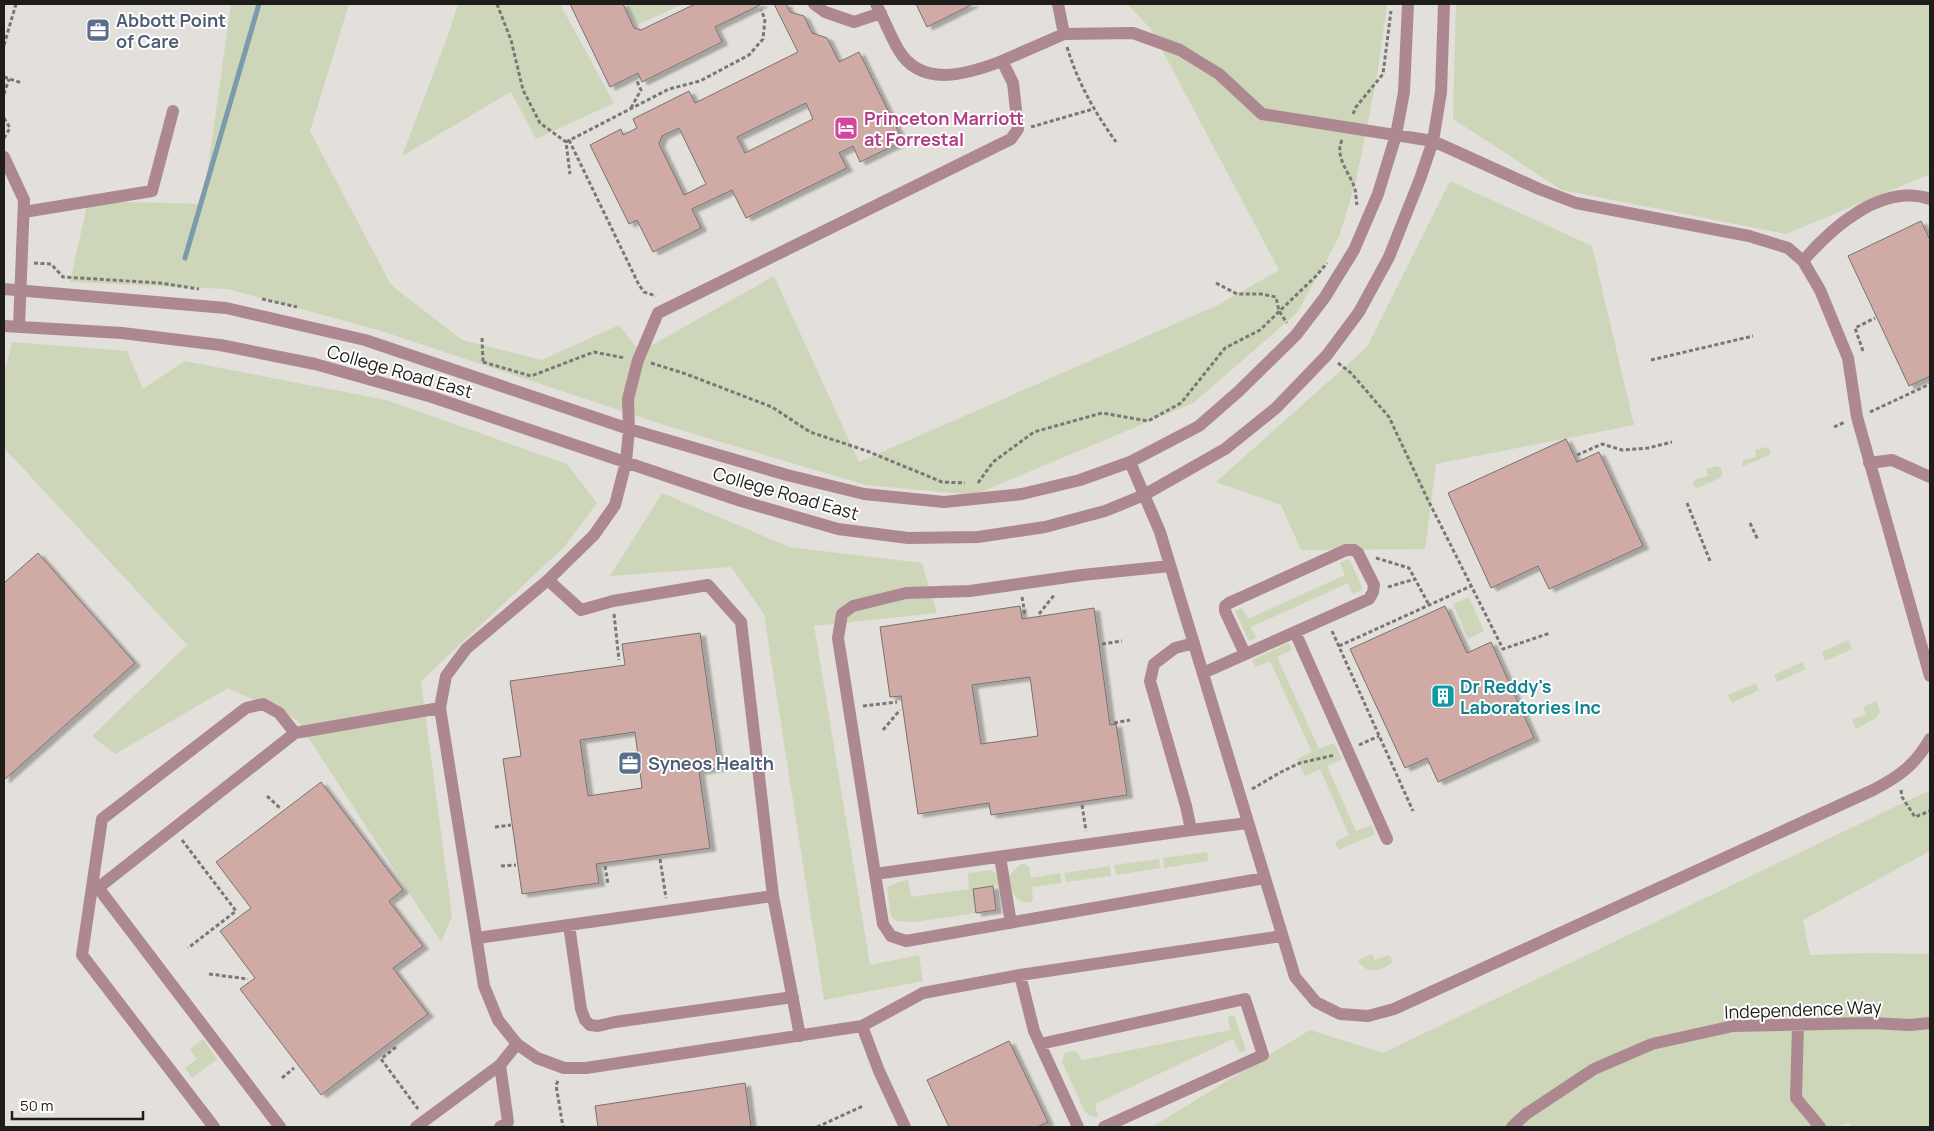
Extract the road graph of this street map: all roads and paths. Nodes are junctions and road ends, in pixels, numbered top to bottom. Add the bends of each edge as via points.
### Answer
1 (16, 4) edge
2 (497, 4) edge
3 (814, 4) edge
4 (1058, 4) edge
5 (1392, 4) edge
6 (1408, 4) edge
7 (1444, 4) edge
8 (878, 8) edge
9 (761, 10) dead end
10 (1064, 34) junction
11 (4, 45) edge
12 (1002, 61) junction
13 (4, 77) edge
14 (9, 79) junction
15 (636, 79) dead end
16 (22, 83) dead end
17 (4, 94) edge
18 (631, 108) junction
19 (1093, 109) junction
20 (173, 111) dead end
21 (4, 118) edge
22 (1037, 126) dead end
23 (1347, 127) junction
24 (1396, 135) junction
25 (4, 138) edge
26 (567, 141) junction
27 (1433, 141) junction
28 (1116, 142) dead end
29 (4, 157) edge
30 (570, 174) dead end
31 (1930, 199) edge
32 (1358, 208) dead end
33 (24, 212) junction
34 (1329, 260) dead end
35 (1803, 260) junction
36 (21, 263) junction
37 (1216, 284) dead end
38 (4, 289) edge
39 (20, 290) junction
40 (208, 291) dead end
41 (663, 296) dead end
42 (255, 298) dead end
43 (301, 308) dead end
44 (1279, 311) junction
45 (4, 326) edge
46 (19, 327) junction
47 (1296, 335) junction
48 (1753, 336) dead end
49 (482, 338) dead end
50 (1327, 355) junction
51 (474, 359) dead end
52 (638, 360) junction
53 (1651, 360) dead end
54 (483, 362) junction
55 (1930, 384) edge
56 (1870, 412) dead end
57 (629, 428) junction
58 (1672, 442) dead end
59 (1577, 455) dead end
60 (626, 462) junction
61 (1130, 462) junction
62 (1869, 463) junction
63 (1930, 477) edge
64 (968, 484) dead end
65 (977, 484) dead end
66 (1144, 494) junction
67 (1687, 503) dead end
68 (1750, 523) dead end
69 (1758, 540) dead end
70 (1358, 553) junction
71 (1710, 561) dead end
72 (1170, 566) junction
73 (1415, 579) junction
74 (548, 580) junction
75 (1471, 586) junction
76 (1374, 592) junction
77 (1056, 593) dead end
78 (612, 601) junction
79 (1429, 605) junction
80 (1039, 614) dead end
81 (1326, 618) junction
82 (1295, 632) junction
83 (1550, 633) dead end
84 (1122, 641) dead end
85 (1194, 643) junction
86 (1102, 644) dead end
87 (1339, 646) junction
88 (1244, 654) junction
89 (619, 660) dead end
90 (1203, 673) junction
91 (1930, 676) edge
92 (897, 702) dead end
93 (440, 708) junction
94 (849, 708) junction
95 (900, 710) dead end
96 (1130, 720) dead end
97 (1114, 723) dead end
98 (882, 730) dead end
99 (295, 733) junction
100 (1380, 736) junction
101 (1930, 739) edge
102 (1347, 750) junction
103 (1898, 777) junction
104 (1239, 793) junction
105 (267, 796) dead end
106 (1082, 804) dead end
107 (280, 808) dead end
108 (1413, 811) dead end
109 (1930, 811) edge
110 (1248, 823) junction
111 (511, 825) dead end
112 (495, 826) dead end
113 (173, 829) junction
114 (1191, 830) junction
115 (1387, 839) dead end
116 (1088, 844) junction
117 (1000, 857) junction
118 (660, 859) dead end
119 (516, 865) dead end
120 (501, 866) dead end
121 (606, 866) dead end
122 (875, 874) junction
123 (1265, 878) junction
124 (608, 884) dead end
125 (95, 885) junction
126 (773, 896) junction
127 (668, 911) junction
128 (1011, 923) junction
129 (569, 925) junction
130 (1282, 936) junction
131 (476, 938) junction
132 (188, 948) dead end
133 (209, 974) dead end
134 (1020, 975) junction
135 (248, 978) dead end
136 (793, 997) junction
137 (1930, 1023) edge
138 (1798, 1025) junction
139 (1910, 1025) junction
140 (862, 1026) junction
141 (1930, 1029) edge
142 (800, 1036) junction
143 (517, 1044) junction
144 (1040, 1044) junction
145 (396, 1047) dead end
146 (500, 1066) junction
147 (294, 1068) dead end
148 (564, 1068) junction
149 (282, 1078) dead end
150 (863, 1106) dead end
151 (421, 1124) edge
152 (214, 1127) edge
153 (280, 1127) edge
154 (500, 1127) edge
155 (563, 1127) edge
156 (817, 1127) edge
157 (905, 1127) edge
158 (1078, 1127) edge
159 (1104, 1127) edge
160 (1512, 1127) edge
161 (1820, 1127) edge

1 - 11 path
2 - 26 path via 511,40 523,90 540,123
3 - 8 street via 825,12 854,22
4 - 10 street
5 - 23 path via 1382,74 1356,107
6 - 24 street, College Road East via 1404,92
7 - 27 street, College Road East via 1441,92
8 - 12 street via 899,51 916,68 941,76 972,73
9 - 18 path via 765,20 763,39 749,54 700,81 669,88
10 - 12 street
10 - 19 path via 1073,65
10 - 23 street via 1133,33 1180,50 1219,74 1262,114
12 - 52 street via 1013,83 1018,129 1011,139 658,313
13 - 14 path
14 - 16 path
14 - 17 path
15 - 18 path via 641,90
18 - 26 path
19 - 22 path
19 - 28 path
20 - 33 street via 152,191
21 - 25 path via 10,128
23 - 24 street
23 - 32 path via 1339,147
24 - 27 street
24 - 47 street, College Road East via 1378,194 1354,250 1325,297
26 - 30 path
26 - 41 path via 639,285 644,292
27 - 35 street via 1576,203 1749,236 1788,248
27 - 50 street, College Road East via 1389,257 1359,312
29 - 33 street via 24,200
31 - 35 street via 1918,195 1890,197 1858,212 1823,237
33 - 36 street
34 - 44 path via 1318,275
35 - 62 street via 1820,290 1848,358 1857,418
36 - 39 street
36 - 40 path via 51,264 63,277 160,283
37 - 44 path via 1237,294 1276,297
38 - 39 street, College Road East
39 - 46 street
39 - 57 street, College Road East via 226,308 365,340
42 - 43 path
44 - 47 path
44 - 65 path via 1260,330 1225,348 1181,403 1148,421 1102,413 1034,432 993,462
45 - 46 street, College Road East
46 - 60 street, College Road East via 122,333 220,345 315,364 432,397
47 - 61 street, College Road East via 1198,426
48 - 53 path
49 - 54 path
50 - 66 street, College Road East via 1276,408 1226,449
50 - 75 path via 1351,373 1389,417
51 - 54 path
52 - 54 path via 594,352 531,376
52 - 57 street via 628,399
52 - 64 path via 686,374 772,407 810,432 942,482
55 - 56 path
57 - 60 street
57 - 61 street, College Road East via 856,492 944,502 1022,494 1080,480
58 - 59 path via 1622,450 1602,444
60 - 66 street, College Road East via 838,529 908,538 978,537 1046,527 1105,511
60 - 74 street via 615,505 594,536
61 - 66 street
62 - 63 street via 1892,460
62 - 91 street
66 - 72 street
67 - 71 path
68 - 69 path
70 - 73 path via 1409,568
70 - 76 street via 1374,585
70 - 88 street via 1346,550 1229,603 1225,611
72 - 85 street
72 - 94 street via 970,592 906,592 853,606 842,614 838,638
73 - 76 path
73 - 79 path
74 - 78 street via 581,610
74 - 93 street via 466,648 446,676
75 - 79 path
75 - 83 path via 1503,650
76 - 81 street via 1369,599
77 - 80 path
78 - 89 path
78 - 126 street via 708,585 741,622
79 - 87 path
81 - 82 street
81 - 87 path
82 - 88 street
82 - 102 street
84 - 86 path
85 - 90 street
85 - 114 street via 1176,648 1154,664 1150,681
87 - 100 path
88 - 90 street
90 - 104 street
92 - 94 path
93 - 99 street
93 - 131 street
94 - 122 street
95 - 98 path
96 - 97 path
99 - 113 street
99 - 125 street via 279,713 263,704 246,708 102,819
100 - 102 path
100 - 108 path
101 - 103 street via 1916,761
102 - 104 path via 1300,763
102 - 115 street
103 - 109 path via 1902,797 1915,816
103 - 130 street via 1412,1001 1368,1016 1340,1014 1316,1002 1295,977
104 - 110 street
105 - 107 path
106 - 116 path
110 - 114 street
110 - 123 street
111 - 112 path
113 - 125 street
113 - 132 path via 236,911
114 - 116 street
116 - 117 street
117 - 122 street
117 - 128 street
118 - 127 path
119 - 120 path
121 - 124 path
122 - 128 street via 883,924 891,936 906,941
123 - 128 street
123 - 130 street
125 - 152 street via 82,955
125 - 153 street
126 - 127 street
126 - 136 street
127 - 129 street
129 - 131 street
129 - 136 street via 581,1009 590,1025
130 - 134 street
131 - 143 street via 484,986 498,1020
133 - 135 path
134 - 140 street via 923,993
134 - 144 street
136 - 142 street
137 - 139 street, Independence Way
138 - 139 street, Independence Way
138 - 160 street, Independence Way via 1733,1026 1652,1044 1594,1069 1526,1114
138 - 161 street via 1796,1098
139 - 141 street, Independence Way
140 - 142 street
140 - 157 street via 878,1071
142 - 148 street via 586,1068
143 - 146 street
143 - 148 street via 538,1058
144 - 158 street
144 - 159 street via 1245,999 1263,1055
145 - 151 path via 381,1059
146 - 151 street
146 - 154 street via 508,1122
147 - 149 path
148 - 155 path via 556,1085
150 - 156 path

